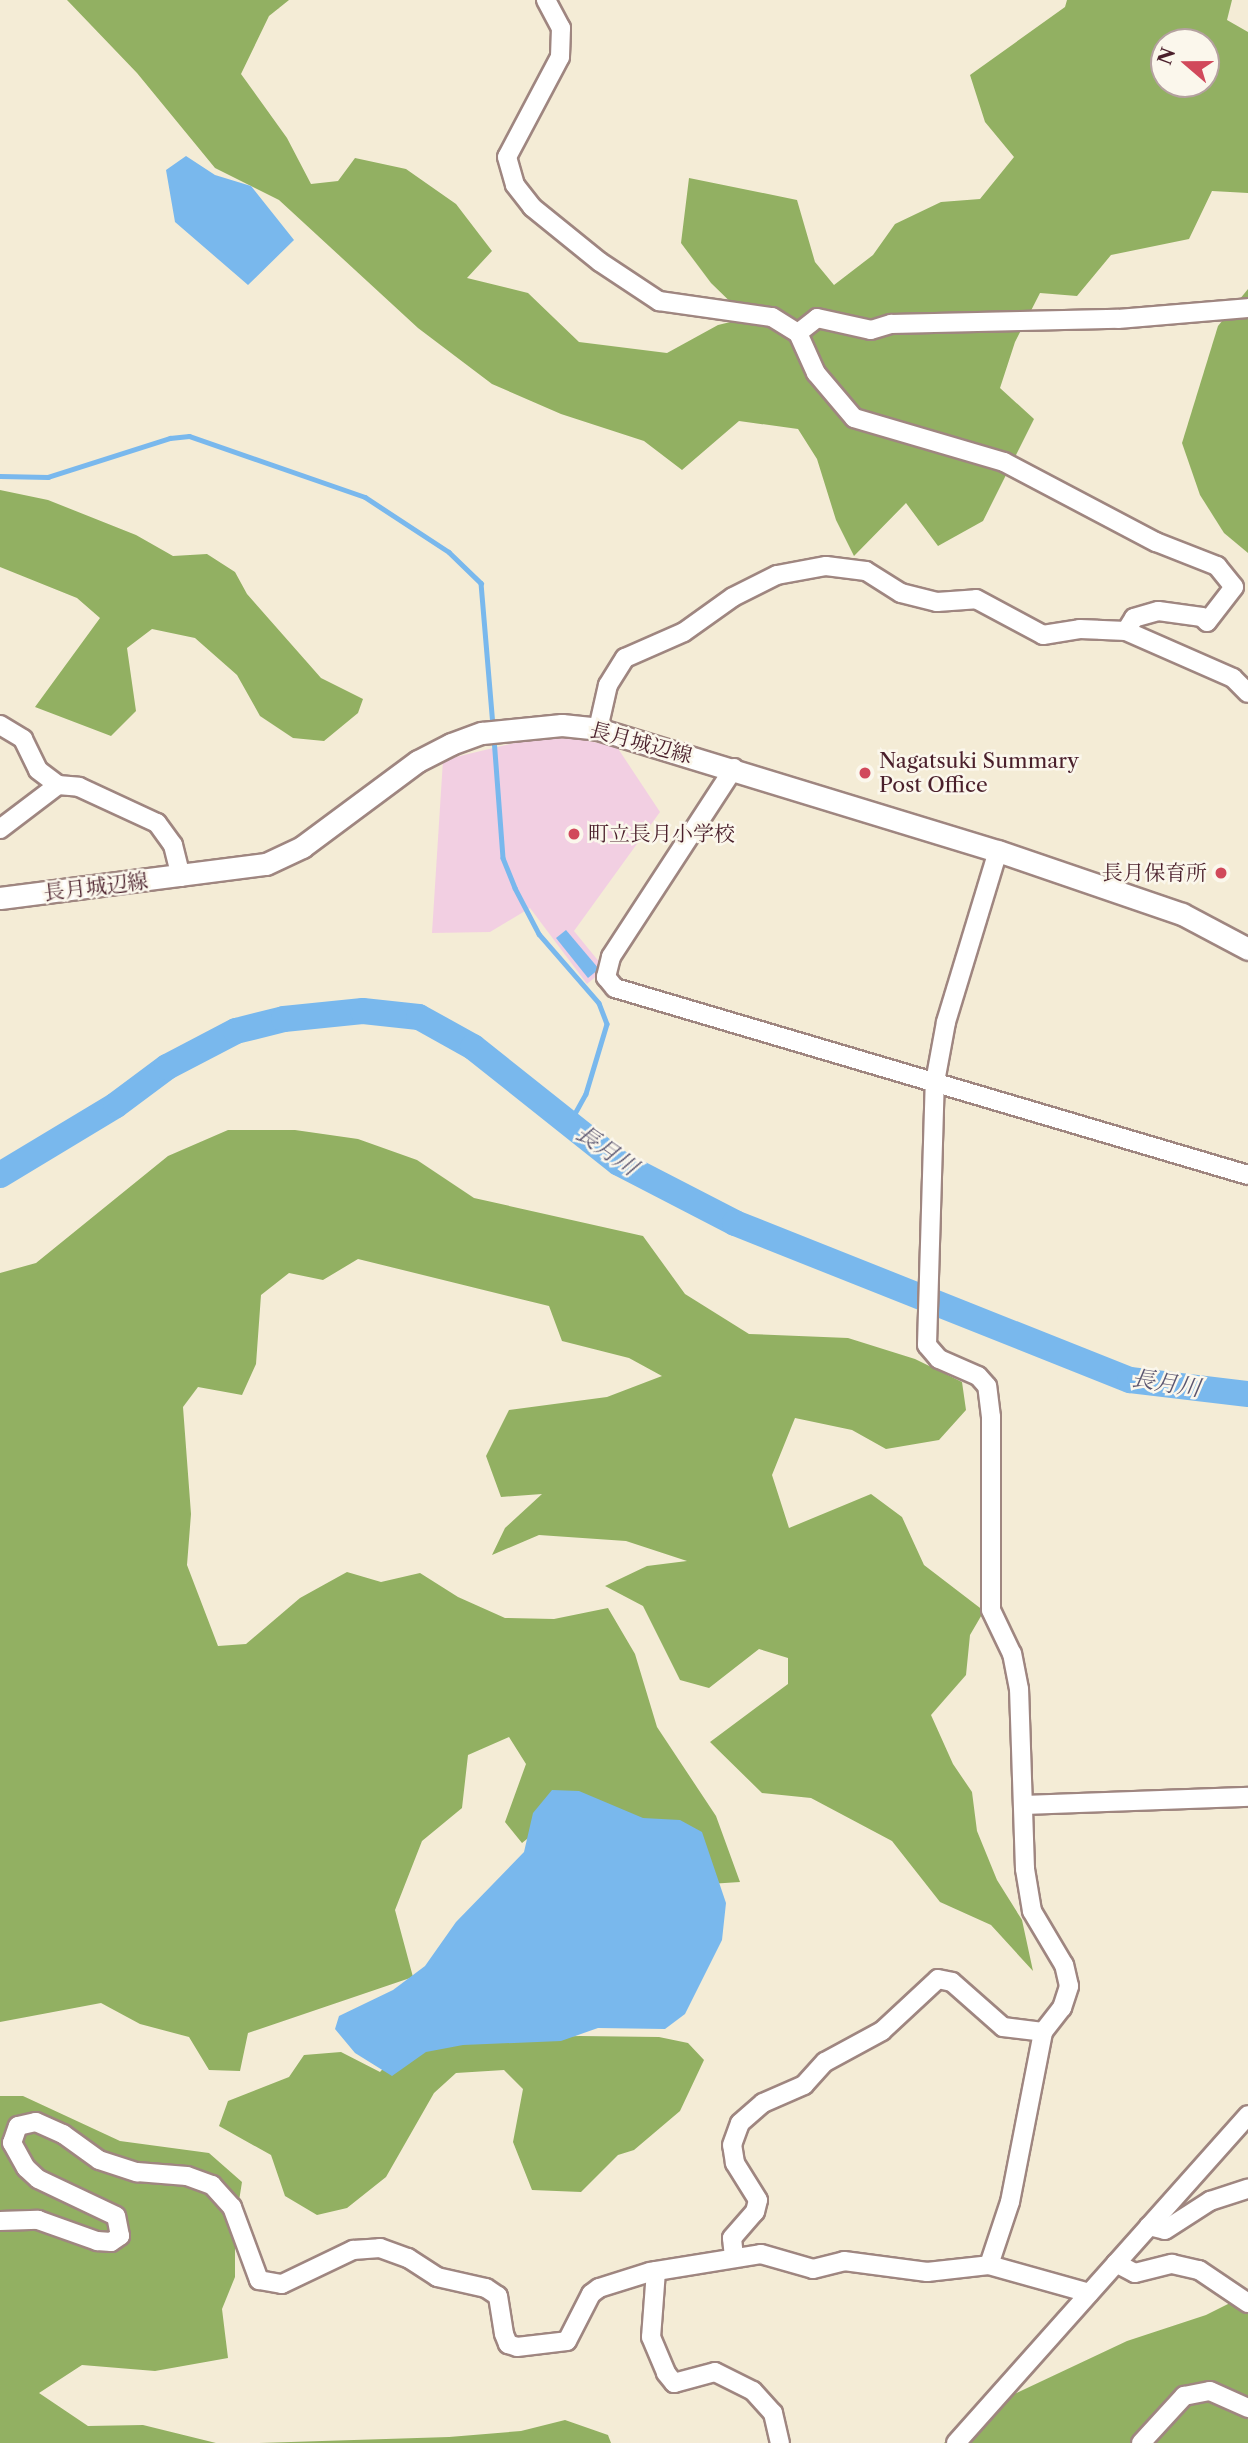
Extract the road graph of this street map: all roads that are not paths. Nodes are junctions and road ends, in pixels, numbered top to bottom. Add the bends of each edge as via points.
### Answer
1 (547, 0) edge
2 (1248, 308) edge
3 (798, 333) junction
4 (1126, 631) junction
5 (1248, 692) edge
6 (0, 725) edge
7 (598, 729) junction
8 (734, 768) junction
9 (58, 785) junction
10 (0, 829) edge
11 (998, 851) junction
12 (181, 877) junction
13 (0, 898) edge
14 (1248, 949) edge
15 (934, 1082) junction
16 (1248, 1175) edge
17 (1248, 1797) edge
18 (1026, 1805) junction
19 (1043, 2032) junction
20 (1248, 2115) edge
21 (1248, 2189) edge
22 (0, 2221) edge
23 (1149, 2226) junction
24 (734, 2257) junction
25 (1116, 2263) junction
26 (989, 2265) junction
27 (656, 2271) junction
28 (1089, 2293) junction
29 (1248, 2303) edge
30 (1248, 2408) edge
31 (780, 2443) edge
32 (956, 2443) edge
33 (1141, 2443) edge

1 - 3 street via 561,28 560,57 507,157 515,185 532,207 600,262 659,301 772,317
2 - 3 street via 1118,319 891,324 871,330 817,318
3 - 4 street via 816,373 854,418 1004,462 1156,542 1217,566 1234,587 1207,622 1202,617 1158,611 1134,618
4 - 5 street via 1233,678
4 - 7 street via 1080,629 1043,635 976,599 937,602 901,593 866,571 826,566 789,573 733,597 684,632 625,658 608,685
6 - 9 street via 23,739 38,770
7 - 8 main road, 長月城辺線
7 - 12 main road, 長月城辺線 via 532,725 482,733 418,761 302,848 266,864
8 - 11 main road, 長月城辺線
8 - 15 street via 611,957 606,977 615,988
9 - 10 street
9 - 12 street via 79,787 157,823 173,845
11 - 14 main road, 長月城辺線 via 1182,914
11 - 15 street via 946,1022
12 - 13 main road, 長月城辺線
15 - 16 street
15 - 18 street via 927,1345 939,1359 978,1376 987,1385 991,1611 1012,1654 1019,1689
17 - 18 street
18 - 19 street via 1025,1869 1032,1911 1064,1965 1069,1986 1062,2008
19 - 24 street via 1003,2027 952,1982 938,1979 882,2031 825,2062 804,2085 762,2103 740,2123 732,2145 735,2163 758,2200 755,2212 732,2238
19 - 26 street via 1010,2202
20 - 23 street
21 - 23 street via 1210,2201 1165,2230
22 - 27 street via 38,2220 97,2241 111,2242 120,2236 116,2216 38,2179 26,2168 12,2143 18,2126 36,2122 63,2134 99,2160 137,2172 187,2176 212,2185 232,2207 258,2280 282,2284 354,2249 380,2248 408,2258 437,2277 486,2288 498,2296 504,2334 508,2344 517,2347 567,2342 591,2294
23 - 25 street
24 - 26 street via 761,2254 813,2269 844,2262 928,2272
24 - 27 street
25 - 28 street
25 - 29 street via 1135,2273 1172,2264 1199,2270
26 - 28 street
27 - 31 street via 651,2337 666,2373 674,2383 715,2372 752,2391 773,2413
28 - 32 street
30 - 33 street via 1210,2391 1184,2396

